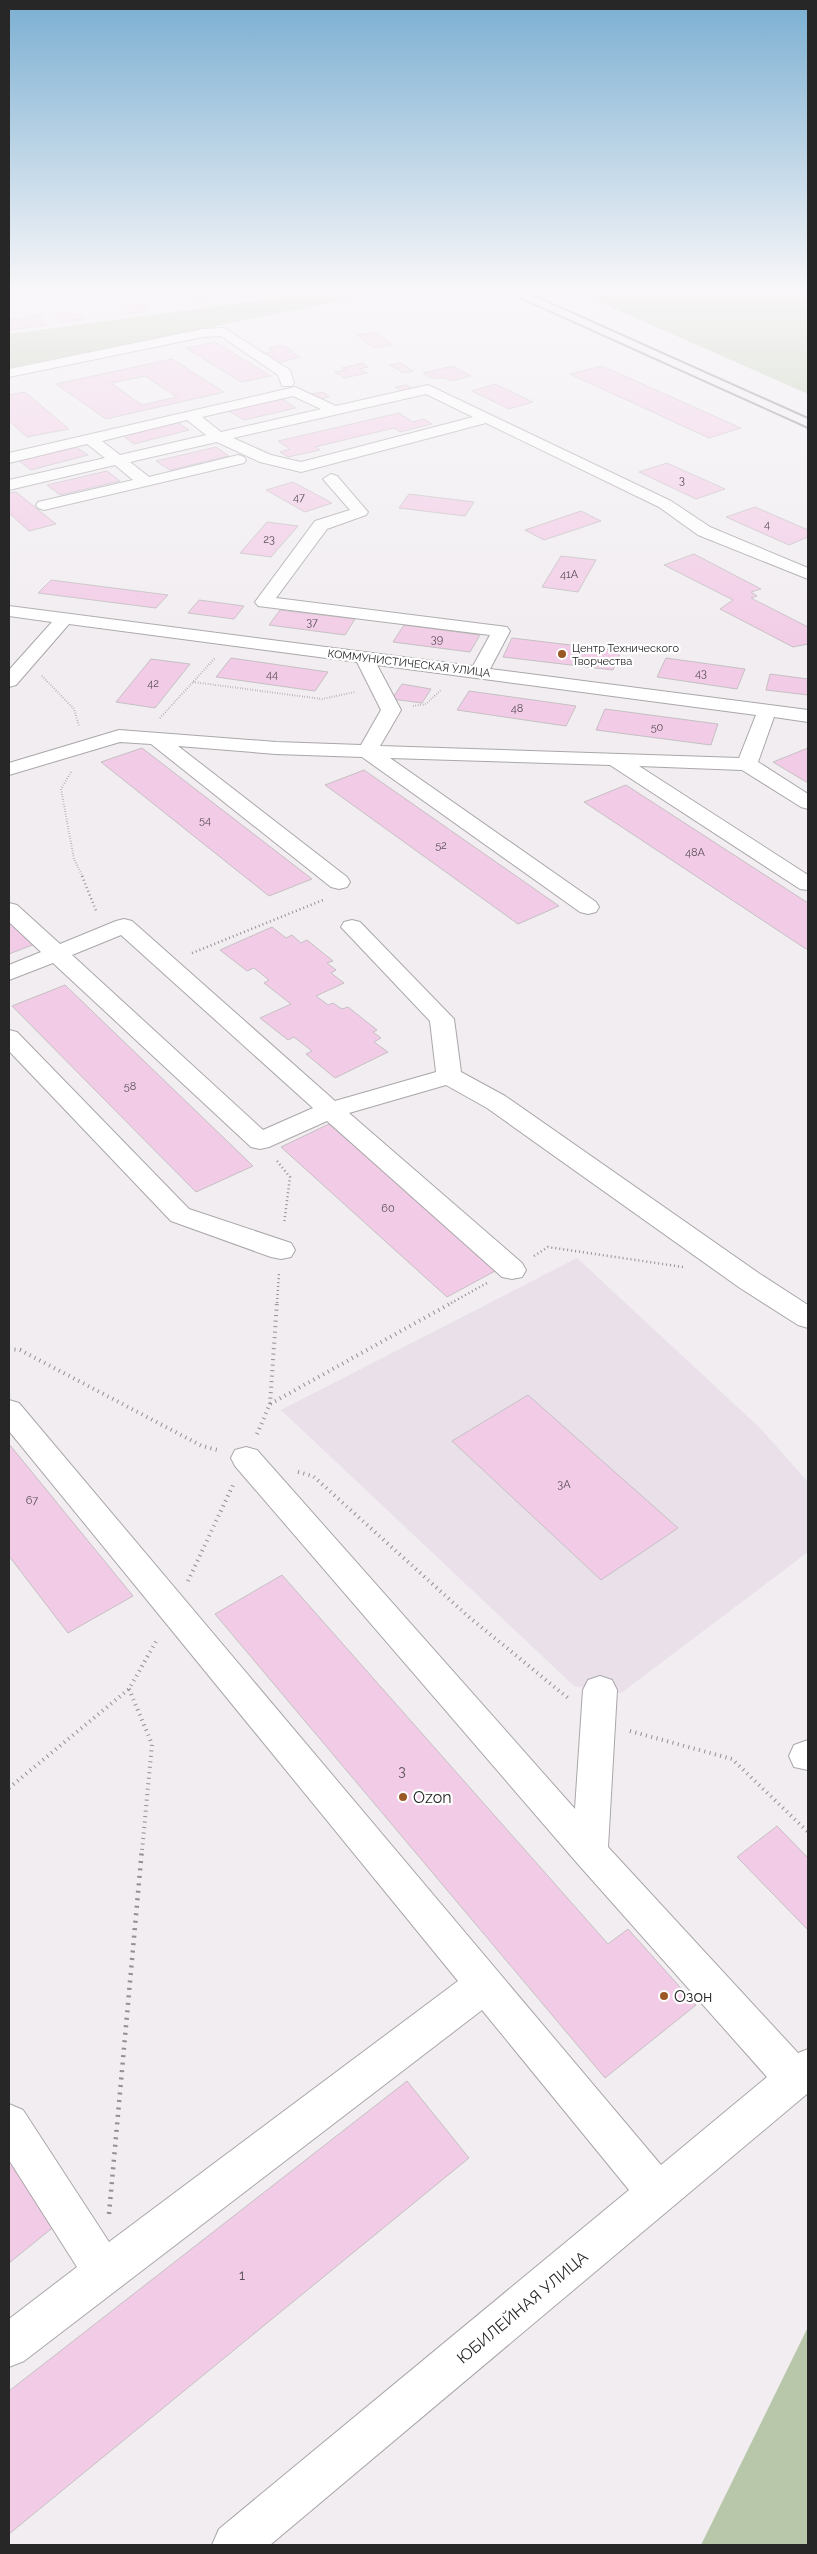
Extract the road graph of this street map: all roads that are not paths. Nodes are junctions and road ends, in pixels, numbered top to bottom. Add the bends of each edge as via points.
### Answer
1 (220, 408) edge
2 (330, 408) edge
3 (342, 408) edge
4 (466, 408) edge
5 (334, 410) junction
6 (190, 415) junction
7 (486, 418) junction
8 (218, 437) junction
9 (90, 439) junction
10 (9, 458) edge
11 (116, 460) junction
12 (238, 460) dead end
13 (331, 479) dead end
14 (146, 482) junction
15 (9, 485) edge
16 (44, 505) dead end
17 (808, 574) edge
18 (9, 610) edge
19 (66, 618) junction
20 (364, 657) junction
21 (471, 671) junction
22 (9, 681) edge
23 (768, 709) junction
24 (808, 716) edge
25 (148, 737) junction
26 (367, 751) junction
27 (614, 759) junction
28 (747, 764) junction
29 (9, 769) edge
30 (808, 803) edge
31 (339, 882) road end
32 (808, 884) edge
33 (588, 907) dead end
34 (9, 910) edge
35 (352, 927) dead end
36 (58, 954) junction
37 (9, 973) edge
38 (9, 1037) edge
39 (449, 1076) junction
40 (330, 1110) junction
41 (281, 1250) dead end
42 (512, 1270) road end
43 (808, 1318) edge
44 (9, 1411) edge
45 (246, 1458) road end
46 (599, 1706) road end
47 (590, 1852) junction
48 (485, 1984) junction
49 (802, 2073) edge
50 (9, 2124) edge
51 (658, 2193) junction
52 (104, 2272) junction
53 (9, 2346) edge
54 (235, 2545) edge

1 - 6 street
2 - 5 street
3 - 5 street
4 - 7 street
5 - 8 street
6 - 8 street
6 - 9 street
7 - 8 street via 301,467 266,459
7 - 17 street via 665,504 704,531
8 - 11 street
9 - 10 street
9 - 11 street
11 - 14 street
11 - 15 street
12 - 14 street
13 - 21 street via 360,512 321,525 264,602 501,631
14 - 16 street
18 - 19 street, КОММУНИСТИЧЕСКАЯ УЛИЦА
19 - 20 street, КОММУНИСТИЧЕСКАЯ УЛИЦА
19 - 22 street
20 - 21 street, КОММУНИСТИЧЕСКАЯ УЛИЦА
20 - 26 street via 391,710
21 - 23 street, КОММУНИСТИЧЕСКАЯ УЛИЦА
23 - 24 street, КОММУНИСТИЧЕСКАЯ УЛИЦА
23 - 28 street
25 - 26 street via 276,748
25 - 29 street via 119,736
25 - 31 street
26 - 27 street
26 - 33 street
27 - 28 street
27 - 32 street
28 - 30 street
34 - 36 street
35 - 39 street via 442,1019
36 - 37 street
36 - 40 street via 124,926
36 - 40 street via 260,1141
38 - 41 street via 180,1215
39 - 40 street
39 - 43 street via 496,1102 750,1281
40 - 42 street
44 - 48 street
45 - 47 street
46 - 47 street
47 - 49 street
48 - 51 street
48 - 52 street
49 - 51 street, ЮБИЛЕЙНАЯ УЛИЦА
50 - 52 street
51 - 54 street, ЮБИЛЕЙНАЯ УЛИЦА
52 - 53 street

